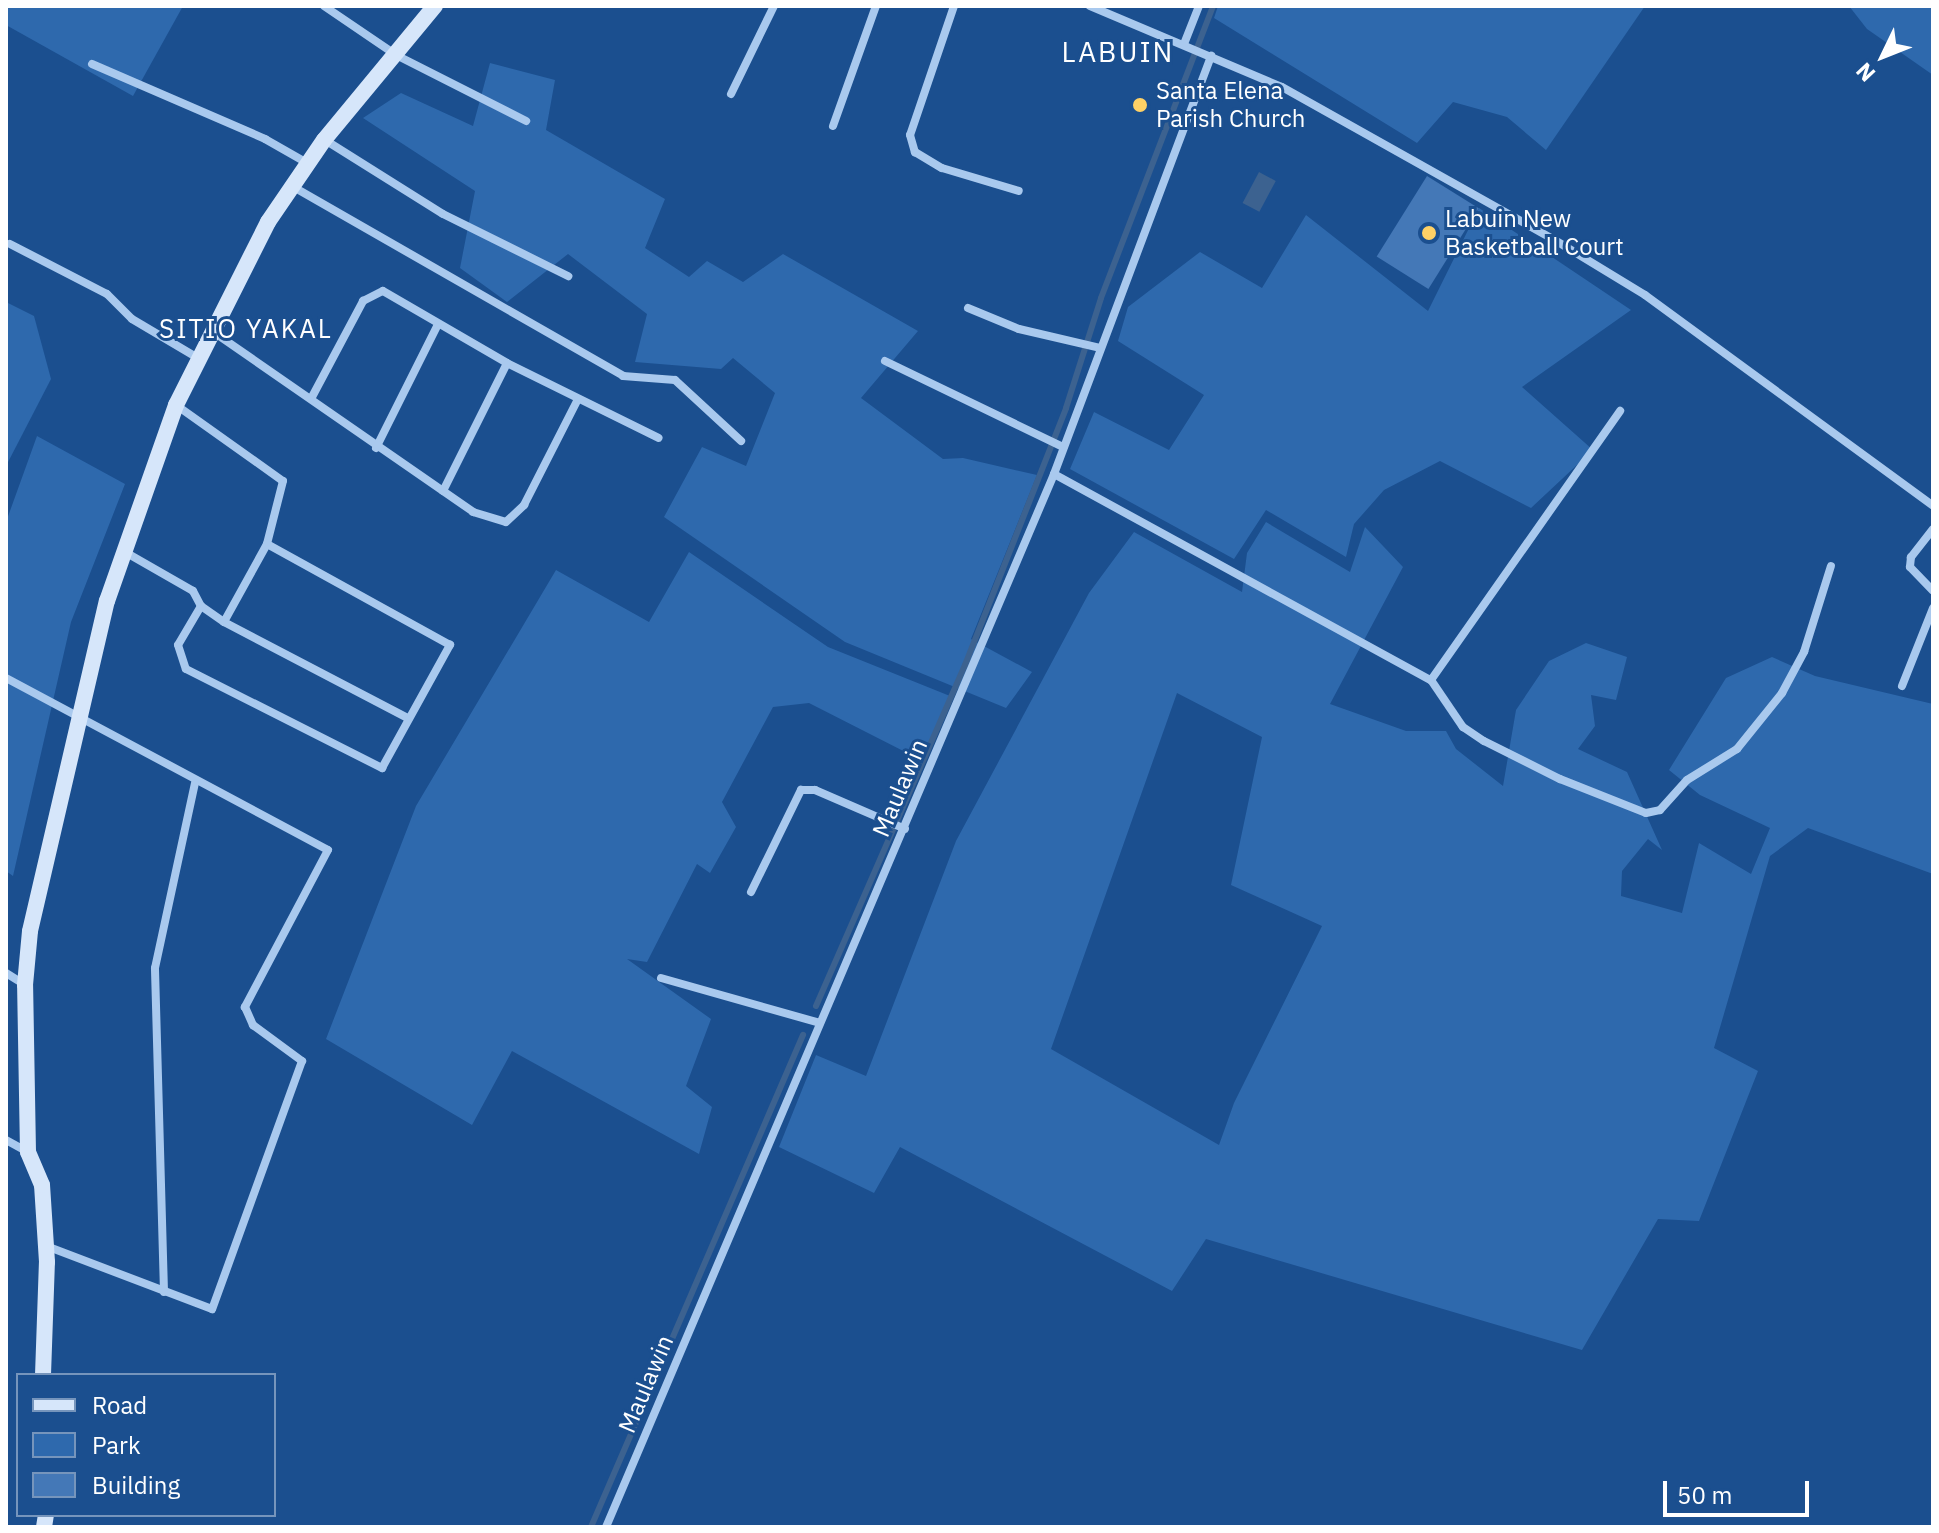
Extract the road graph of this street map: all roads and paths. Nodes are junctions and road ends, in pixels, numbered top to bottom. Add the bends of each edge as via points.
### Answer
1 (324, 6) edge
2 (435, 6) edge
3 (774, 6) edge
4 (876, 6) edge
5 (954, 6) edge
6 (1090, 6) edge
7 (1199, 6) edge
8 (1184, 44) junction
9 (396, 55) junction
10 (1211, 56) junction
11 (92, 64) dead end
12 (731, 94) dead end
13 (526, 121) dead end
14 (833, 126) dead end
15 (324, 140) junction
16 (307, 163) junction
17 (290, 185) junction
18 (1019, 191) dead end
19 (10, 244) dead end
20 (568, 276) dead end
21 (968, 308) dead end
22 (438, 324) junction
23 (211, 330) junction
24 (1100, 348) junction
25 (198, 358) junction
26 (885, 361) dead end
27 (507, 363) junction
28 (312, 397) junction
29 (578, 399) junction
30 (176, 405) junction
31 (1620, 411) dead end
32 (659, 438) dead end
33 (741, 441) dead end
34 (1063, 447) junction
35 (376, 448) junction
36 (1054, 474) junction
37 (443, 491) junction
38 (1933, 506) edge
39 (1933, 529) edge
40 (267, 544) junction
41 (123, 550) junction
42 (1831, 566) dead end
43 (1933, 591) edge
44 (201, 606) junction
45 (1933, 608) edge
46 (224, 622) junction
47 (6, 678) edge
48 (1431, 680) junction
49 (1902, 686) dead end
50 (408, 718) junction
51 (77, 719) junction
52 (195, 783) junction
53 (905, 829) junction
54 (751, 892) dead end
55 (6, 973) edge
56 (661, 978) dead end
57 (25, 985) junction
58 (820, 1023) junction
59 (6, 1140) edge
60 (28, 1152) junction
61 (46, 1246) junction
62 (164, 1292) junction
63 (43, 1373) edge
64 (606, 1527) edge

1 - 9 street
2 - 9 main road
3 - 12 street
4 - 14 street
5 - 18 street via 910,135 915,152 942,168
6 - 8 street
7 - 8 street
8 - 10 street
9 - 13 street
9 - 15 main road
10 - 24 street, Maulawin
10 - 38 street via 1410,155 1645,295
11 - 16 street via 265,139
15 - 16 main road
15 - 20 street via 443,214
16 - 17 main road
17 - 23 main road
17 - 33 street via 623,376 675,380
19 - 25 street via 107,294 132,319
21 - 24 street via 1019,329
22 - 27 street
22 - 28 street via 383,291 373,292 363,301
22 - 35 street
23 - 25 main road
23 - 28 street
24 - 34 street, Maulawin
25 - 30 main road
26 - 34 street
27 - 29 street
27 - 37 street
28 - 35 street
29 - 32 street
29 - 37 street via 514,517 506,522 473,512
30 - 40 street via 283,481
30 - 41 main road
31 - 48 street
34 - 36 street, Maulawin
35 - 37 street
36 - 48 street
36 - 53 street, Maulawin
39 - 43 street via 1911,557 1910,567
40 - 46 street
40 - 50 street via 450,645
41 - 44 street via 193,591
41 - 51 main road
42 - 48 street via 1804,652 1782,693 1737,749 1687,780 1660,810 1646,813 1484,741 1463,727
44 - 46 street
44 - 50 street via 178,645 186,669 382,768
45 - 49 street
46 - 50 street
47 - 51 street
51 - 52 street
51 - 57 main road via 30,931
52 - 62 street via 155,968
52 - 62 street via 328,850 245,1007 253,1025 302,1061 212,1309
53 - 54 street via 815,790 801,790
53 - 58 street, Maulawin
55 - 57 street
56 - 58 street
57 - 60 main road
58 - 64 street, Maulawin
59 - 60 street
60 - 61 main road via 42,1185
61 - 62 street
61 - 63 main road

